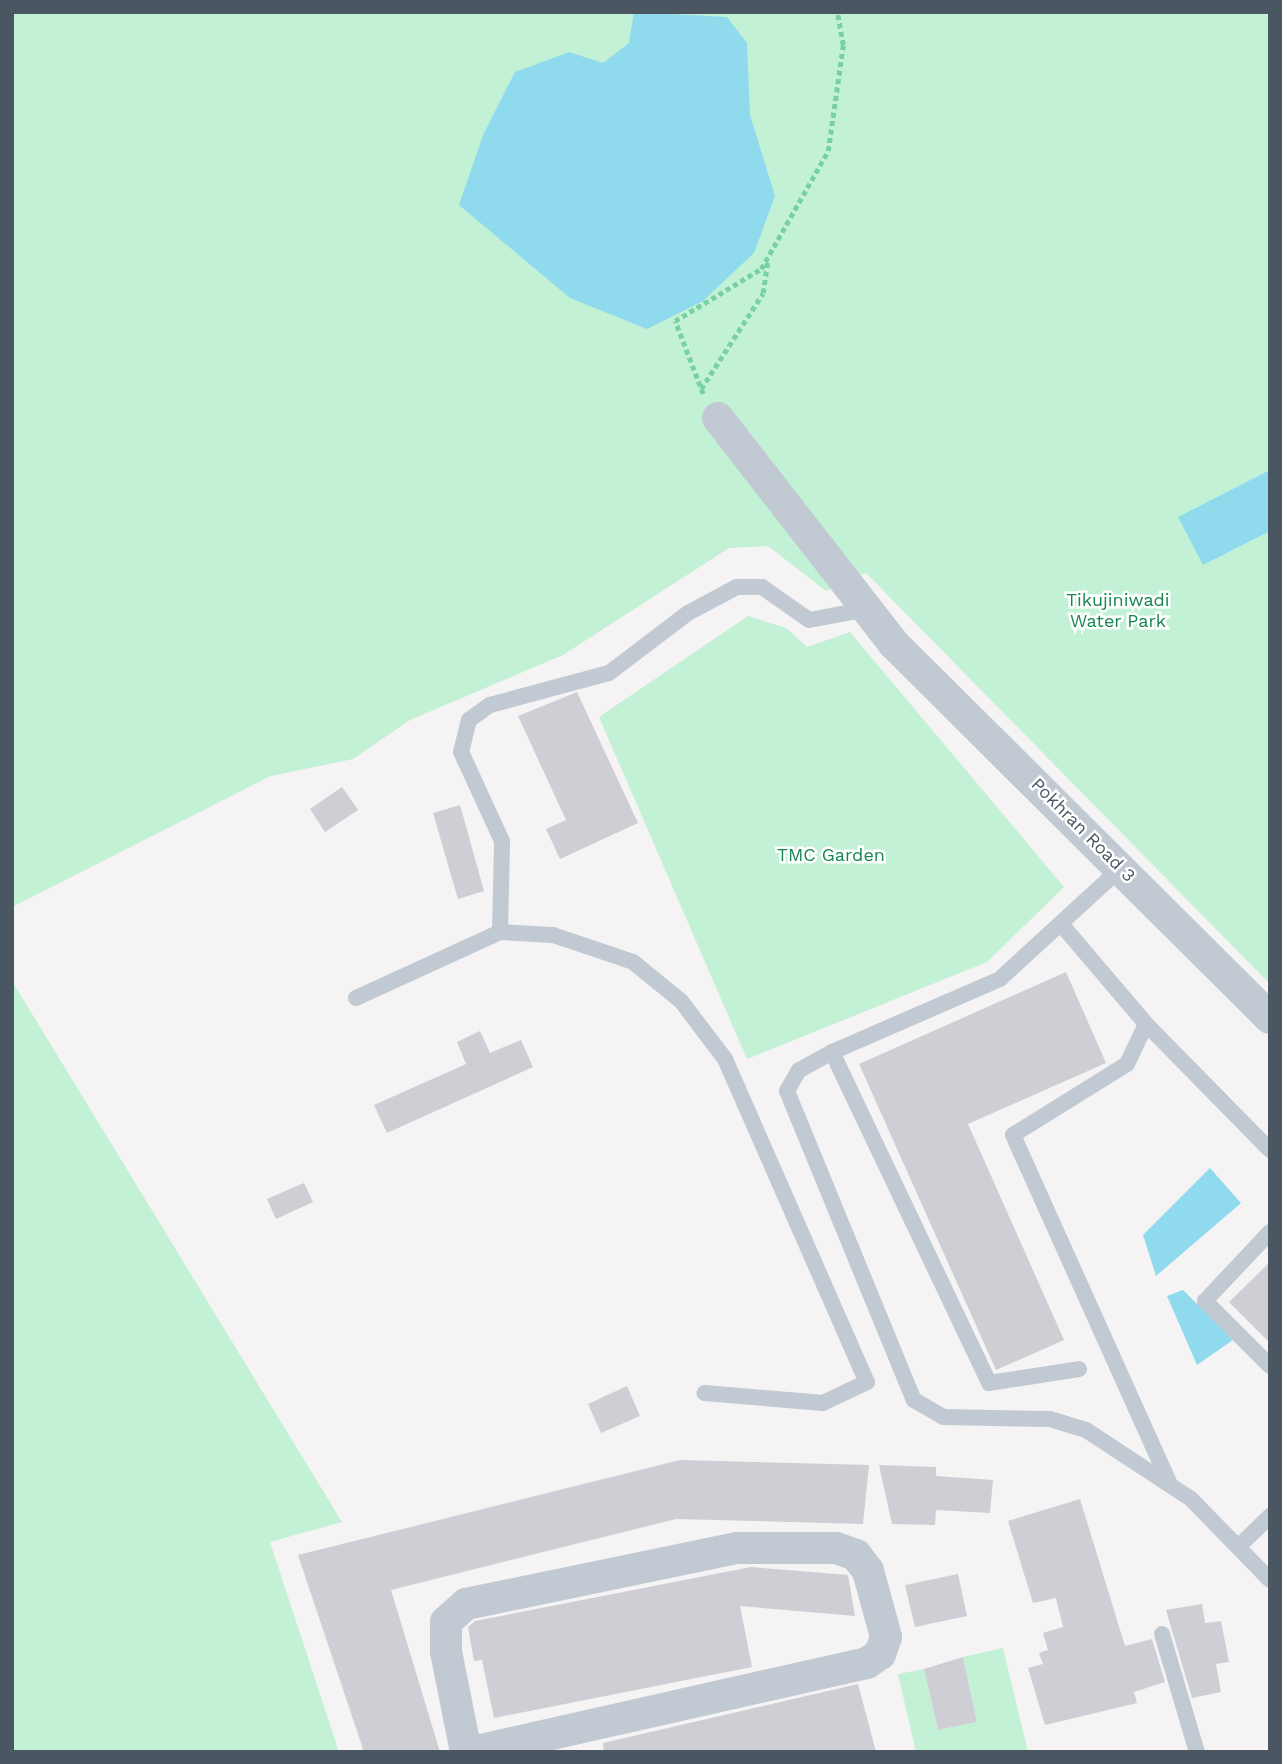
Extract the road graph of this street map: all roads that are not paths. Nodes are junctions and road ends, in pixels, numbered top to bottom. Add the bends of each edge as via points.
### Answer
1 (718, 418) road end
2 (867, 609) junction
3 (1121, 868) junction
4 (1061, 924) junction
5 (500, 932) junction
6 (355, 998) dead end
7 (1270, 1018) edge
8 (1146, 1024) junction
9 (832, 1052) junction
10 (1270, 1150) edge
11 (1270, 1232) edge
12 (1270, 1366) edge
13 (1079, 1369) dead end
14 (704, 1392) dead end
15 (1170, 1484) junction
16 (1270, 1516) edge
17 (1238, 1547) junction
18 (1270, 1580) edge
19 (1162, 1634) dead end
20 (466, 1752) edge
21 (473, 1752) edge
22 (1198, 1752) edge

1 - 2 street, Pokhran Road 3
2 - 3 street, Pokhran Road 3 via 894,644
2 - 5 lane via 808,620 762,587 737,587 688,613 610,673 490,705 469,720 461,752 502,841
3 - 4 lane
3 - 7 street, Pokhran Road 3
4 - 8 lane
4 - 9 lane via 1000,979
5 - 6 lane
5 - 14 lane via 553,935 633,962 681,1002 725,1059 867,1382 823,1403
8 - 10 lane
8 - 15 lane via 1127,1064 1013,1135
9 - 13 lane via 989,1383
9 - 15 lane via 799,1070 787,1091 914,1400 944,1417 1050,1419 1086,1430
11 - 12 lane via 1205,1301
15 - 17 lane
16 - 17 lane
17 - 18 lane
19 - 22 lane
20 - 21 street via 446,1652 446,1622 466,1604 737,1548 836,1548 856,1555 868,1571 886,1637 880,1654 867,1663

